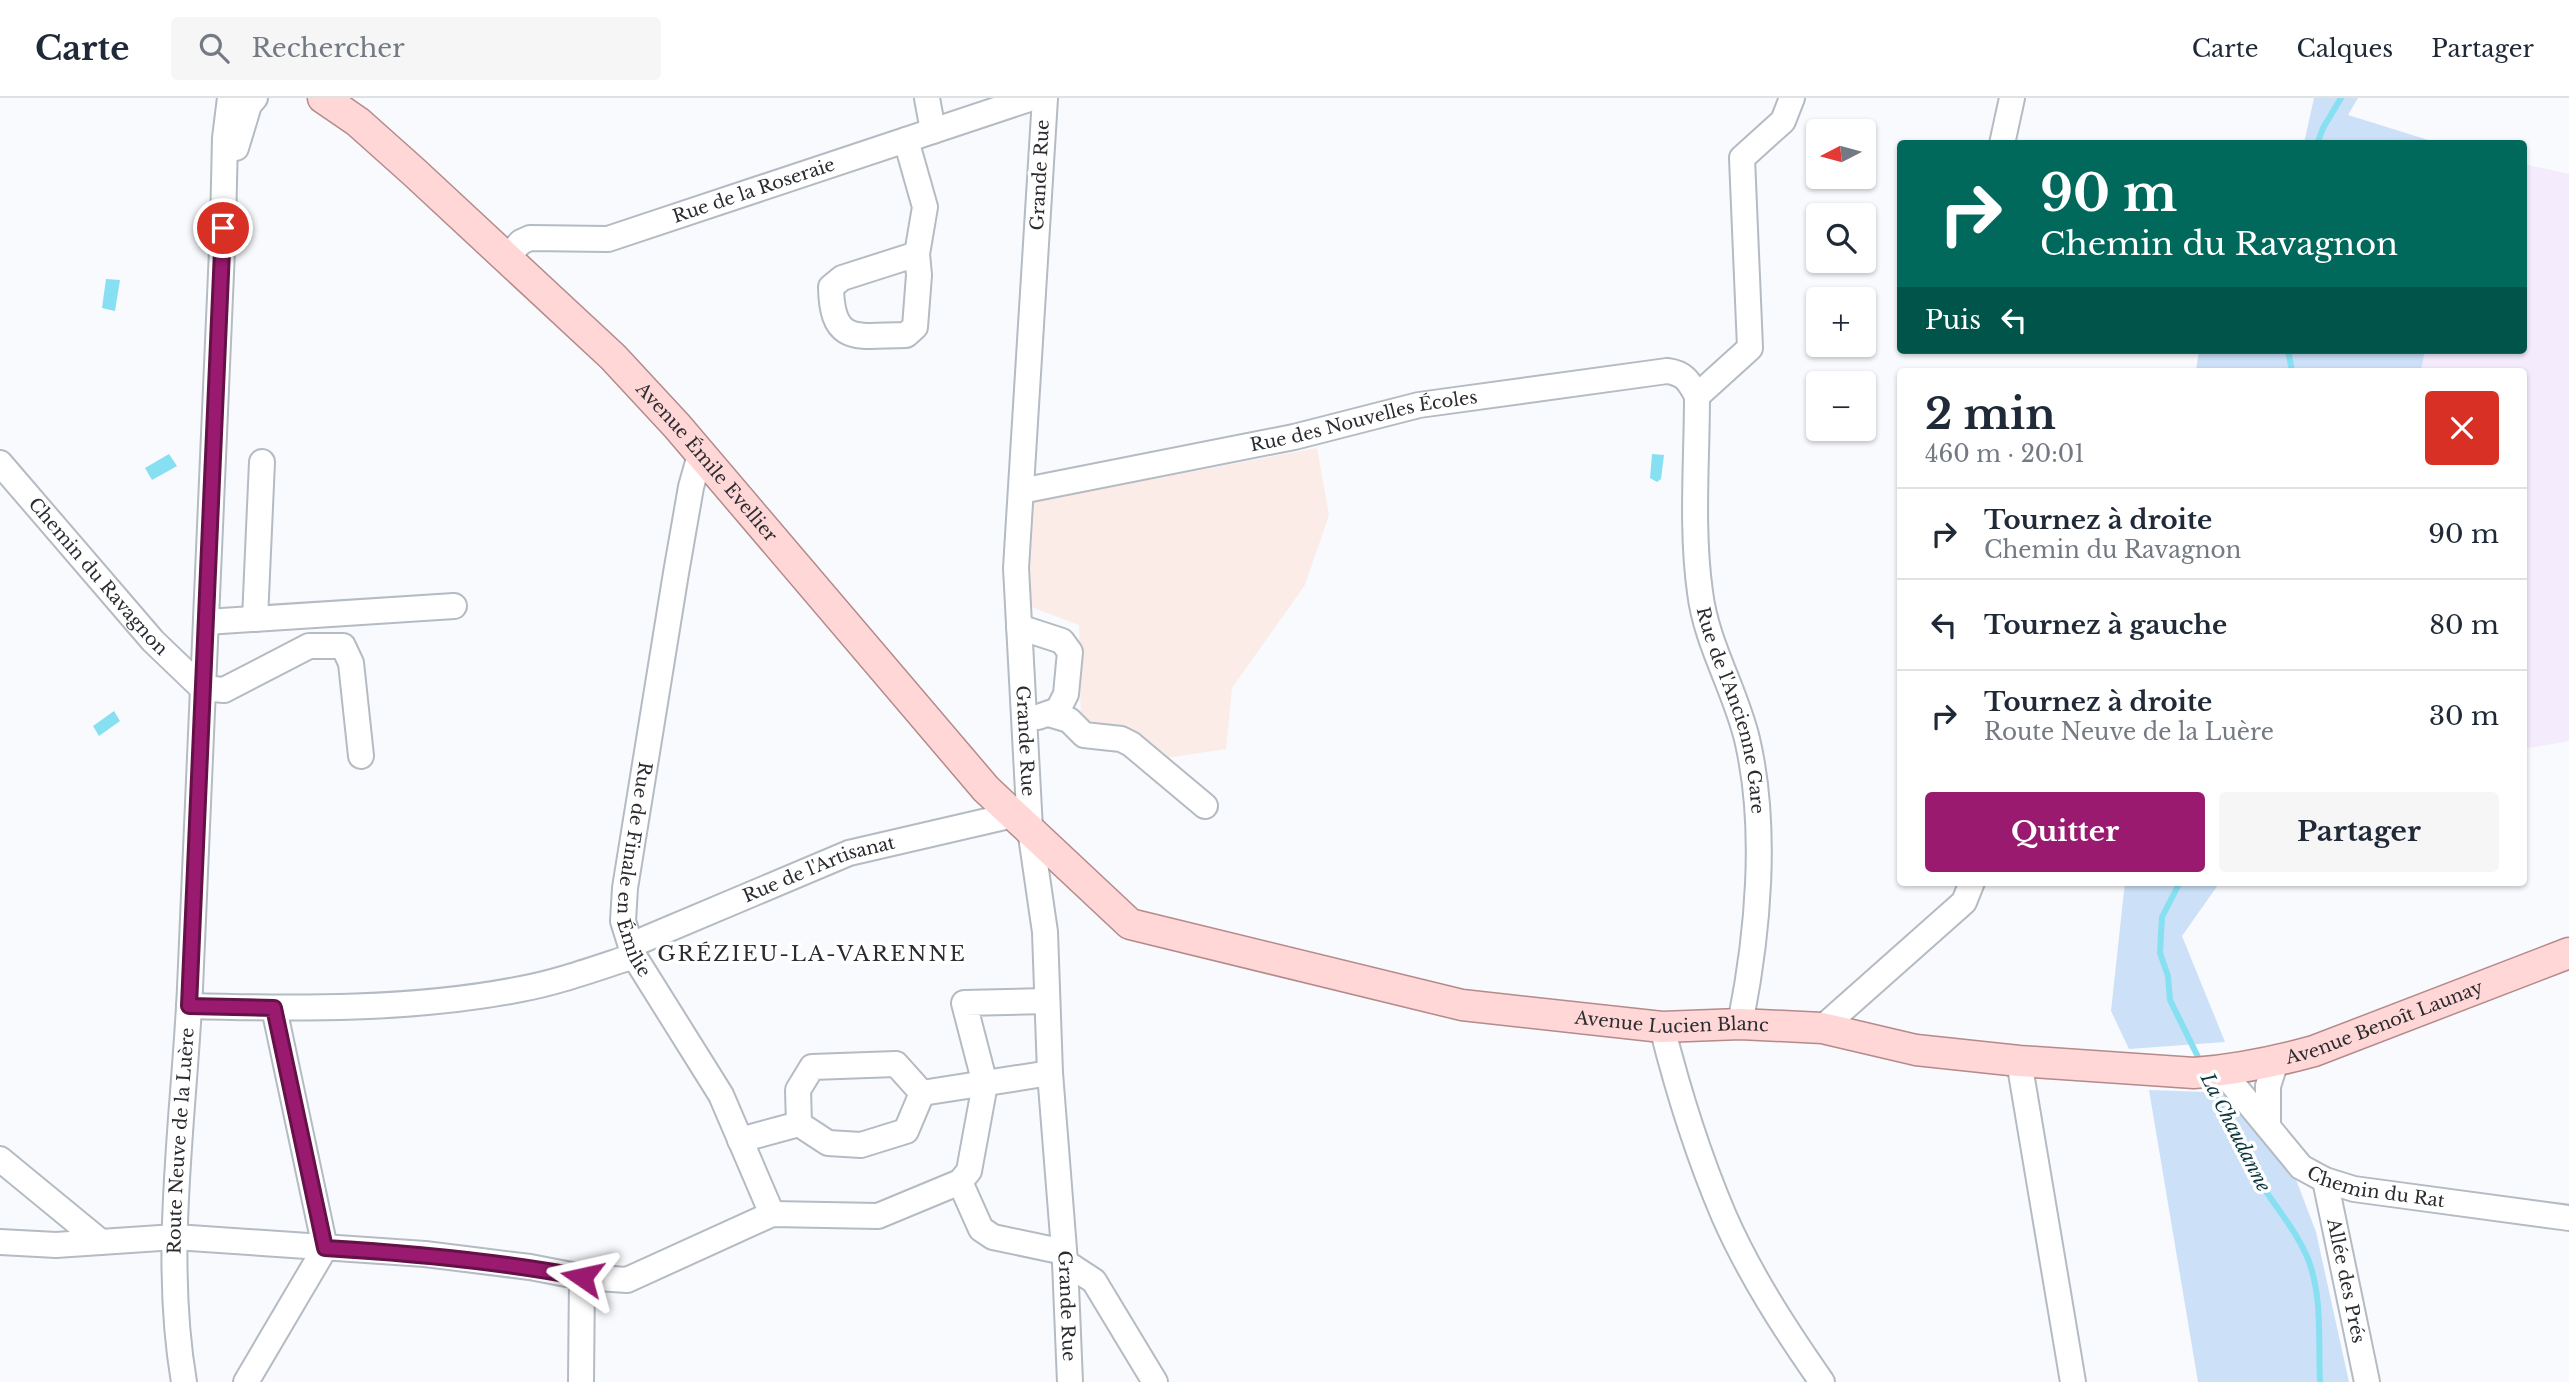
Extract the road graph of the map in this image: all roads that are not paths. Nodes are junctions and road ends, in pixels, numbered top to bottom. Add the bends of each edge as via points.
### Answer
1 (230, 98) edge
2 (256, 98) edge
3 (323, 98) edge
4 (339, 98) edge
5 (927, 98) edge
6 (1032, 98) edge
7 (1045, 98) edge
8 (1792, 98) edge
9 (2012, 98) edge
10 (1005, 107) junction
11 (358, 122) junction
12 (933, 131) junction
13 (1043, 133) junction
14 (906, 140) junction
15 (2003, 140) edge
16 (223, 228) junction
17 (917, 254) dead end
18 (507, 257) junction
19 (1697, 396) junction
20 (699, 455) junction
21 (262, 462) dead end
22 (0, 463) edge
23 (1021, 491) junction
24 (454, 606) dead end
25 (255, 618) junction
26 (206, 622) junction
27 (1019, 628) junction
28 (202, 688) junction
29 (1049, 714) junction
30 (1024, 721) junction
31 (361, 756) dead end
32 (1205, 806) dead end
33 (1024, 812) junction
34 (1971, 886) edge
35 (1156, 930) joint
36 (632, 951) junction
37 (2569, 953) edge
38 (1046, 1001) junction
39 (189, 1006) junction
40 (274, 1008) junction
41 (1740, 1024) junction
42 (1662, 1027) junction
43 (1822, 1028) junction
44 (2019, 1061) junction
45 (2276, 1061) junction
46 (2208, 1072) junction
47 (1049, 1073) junction
48 (985, 1084) junction
49 (922, 1093) junction
50 (2268, 1123) junction
51 (799, 1124) junction
52 (740, 1140) junction
53 (0, 1159) edge
54 (2325, 1180) junction
55 (960, 1182) junction
56 (772, 1214) junction
57 (2569, 1218) edge
58 (175, 1237) junction
59 (0, 1242) edge
60 (101, 1242) junction
61 (325, 1248) junction
62 (1065, 1257) junction
63 (582, 1277) junction
64 (184, 1382) edge
65 (246, 1382) edge
66 (581, 1382) edge
67 (1070, 1382) edge
68 (1155, 1382) edge
69 (1822, 1382) edge
70 (2073, 1382) edge
71 (2367, 1382) edge

1 - 16 street, Route Neuve de la Luère via 223,160
2 - 16 street, Route Neuve de la Luère via 242,124
3 - 11 main road, Avenue Émile Evellier
4 - 11 main road, Avenue Émile Evellier
5 - 12 street
6 - 10 street, Rue de la Roseraie
7 - 13 street, Grande Rue
8 - 19 street via 1783,121 1742,158 1750,348
9 - 15 street
10 - 12 street, Rue de la Roseraie
10 - 13 street
11 - 18 main road, Avenue Émile Evellier
12 - 14 street, Rue de la Roseraie
13 - 23 street, Grande Rue
14 - 17 street via 925,207
14 - 18 street, Rue de la Roseraie via 608,239 530,237
16 - 26 street, Route Neuve de la Luère
18 - 20 main road, Avenue Émile Evellier via 613,357
19 - 23 street, Rue des Nouvelles Écoles via 1679,372 1667,371 1419,405 1294,437
19 - 41 street, Rue de l'Ancienne Gare via 1700,594 1746,737 1756,785 1758,879 1751,971
20 - 33 main road, Avenue Émile Evellier via 986,789
20 - 36 street, Rue de Finale en Émilie via 625,888 623,921
21 - 25 street
22 - 28 street, Chemin du Ravagnon via 153,641
23 - 27 street, Grande Rue via 1016,568
24 - 25 street
25 - 26 street
26 - 28 street, Route Neuve de la Luère
27 - 29 street via 1062,641 1070,652 1066,694 1059,710
27 - 30 street, Grande Rue
28 - 31 street via 224,690 309,646 343,646 351,663
28 - 39 street, Route Neuve de la Luère
29 - 30 street
29 - 32 street via 1069,720 1084,735 1131,744
30 - 33 street, Grande Rue
33 - 35 main road, Avenue Émile Evellier via 1130,924
33 - 36 street, Rue de l'Artisanat via 849,853
33 - 38 street, Grande Rue via 1045,932
34 - 43 street via 1965,902
35 - 42 main road, Avenue Lucien Blanc via 1462,1005
36 - 40 street, Rue de l'Artisanat via 584,972 523,989 460,999
36 - 52 street, Rue de Finale en Émilie via 721,1095
37 - 45 main road, Avenue Benoît Launay via 2314,1051
38 - 47 street, Grande Rue
38 - 48 street via 964,1003
39 - 40 street, Rue de l'Artisanat
39 - 58 street, Route Neuve de la Luère
40 - 61 street
41 - 42 main road, Avenue Lucien Blanc
41 - 43 main road, Avenue Lucien Blanc
42 - 69 street via 1691,1130 1724,1216 1762,1291
43 - 44 main road, Avenue Lucien Blanc via 1916,1050
44 - 46 main road, Avenue Lucien Blanc
44 - 70 street
45 - 46 main road, Avenue Benoît Launay
45 - 50 street via 2268,1086
46 - 50 street, Chemin du Rat
47 - 48 street
47 - 62 street, Grande Rue
48 - 49 street
48 - 55 street via 969,1171
49 - 51 street via 906,1131 861,1145 828,1143
49 - 51 street via 896,1064 812,1067 798,1090
50 - 54 street, Chemin du Rat via 2301,1167
51 - 52 street
52 - 56 street, Rue de Finale en Émilie
53 - 60 street
54 - 57 street, Chemin du Rat via 2354,1189
54 - 71 street, Allée des Prés
55 - 56 street via 878,1216
55 - 62 street via 981,1229 993,1237
56 - 63 street via 627,1279
58 - 60 street
58 - 61 street
58 - 64 street, Route Neuve de la Luère via 178,1346
59 - 60 street
61 - 63 street via 425,1254
61 - 65 street
62 - 67 street, Grande Rue
62 - 68 street via 1094,1281
63 - 66 street

